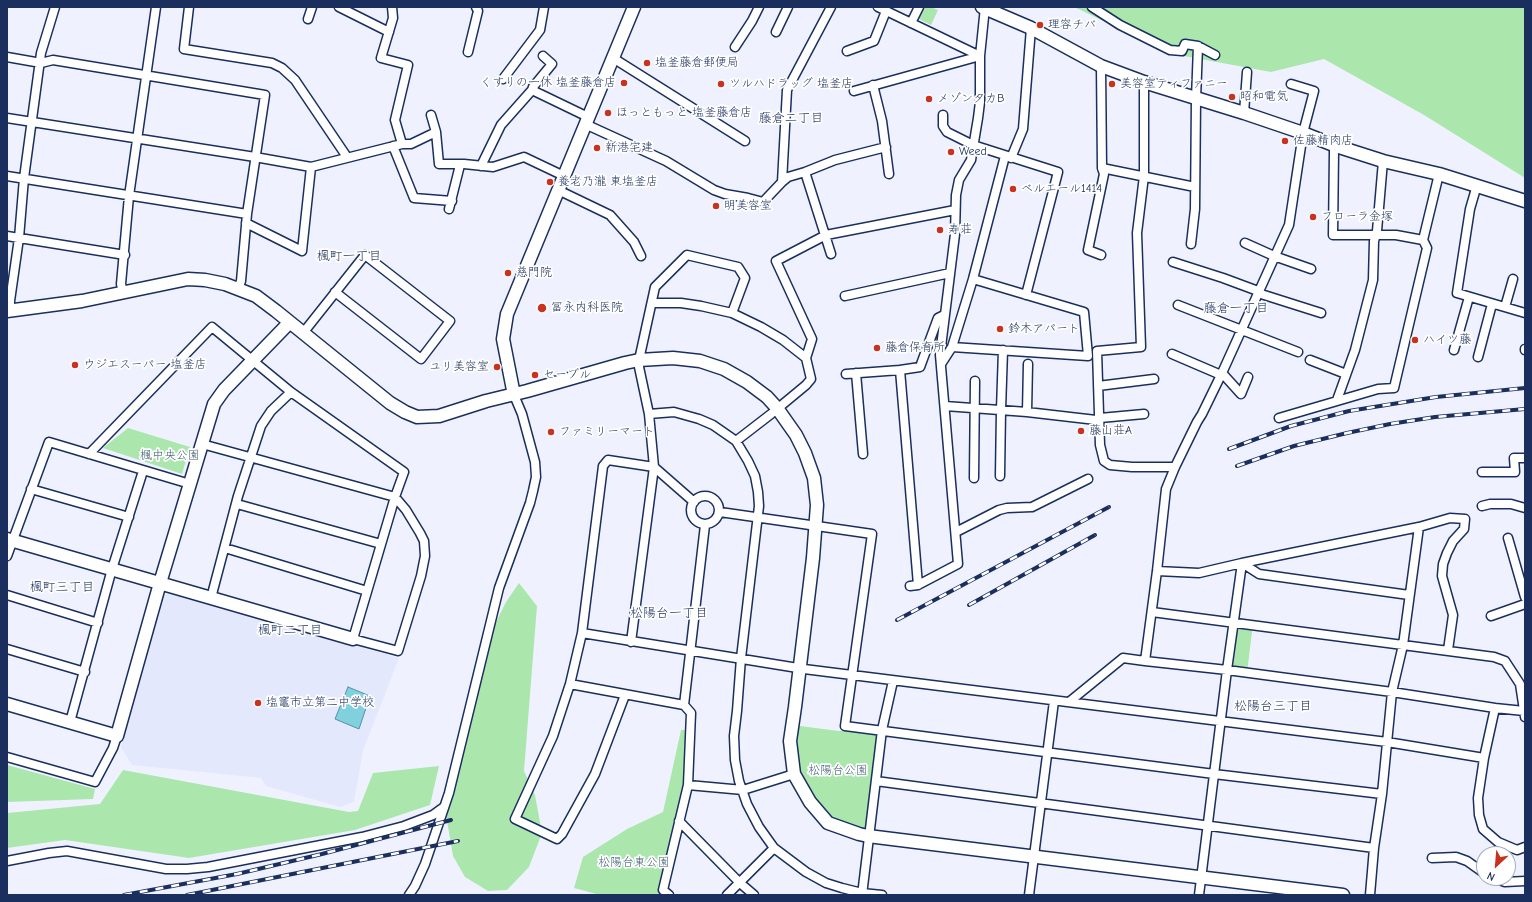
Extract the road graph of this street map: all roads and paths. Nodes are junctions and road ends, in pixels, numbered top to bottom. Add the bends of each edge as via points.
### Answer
1 (55, 7) edge
2 (156, 7) edge
3 (189, 7) edge
4 (312, 7) edge
5 (338, 7) edge
6 (392, 7) edge
7 (476, 7) edge
8 (544, 7) edge
9 (634, 7) edge
10 (759, 7) edge
11 (788, 7) edge
12 (831, 7) edge
13 (878, 7) edge
14 (919, 7) edge
15 (1092, 7) edge
16 (984, 8) edge
17 (886, 11) junction
18 (308, 20) dead end
19 (911, 23) junction
20 (1031, 28) junction
21 (389, 32) junction
22 (776, 32) dead end
23 (1198, 46) junction
24 (735, 47) dead end
25 (847, 51) dead end
26 (468, 52) dead end
27 (1215, 55) dead end
28 (543, 56) dead end
29 (980, 56) junction
30 (7, 58) edge
31 (613, 58) junction
32 (41, 63) junction
33 (1101, 66) junction
34 (1247, 72) dead end
35 (147, 76) junction
36 (503, 79) dead end
37 (1144, 82) junction
38 (1291, 84) dead end
39 (873, 85) junction
40 (532, 90) junction
41 (854, 91) dead end
42 (1196, 98) junction
43 (1244, 113) junction
44 (431, 116) dead end
45 (943, 116) dead end
46 (7, 118) edge
47 (587, 120) junction
48 (33, 122) junction
49 (436, 132) junction
50 (1303, 133) junction
51 (138, 139) junction
52 (745, 141) dead end
53 (402, 144) junction
54 (973, 145) junction
55 (393, 146) junction
56 (1336, 146) junction
57 (886, 147) junction
58 (255, 157) junction
59 (347, 157) junction
60 (1008, 157) junction
61 (1384, 161) junction
62 (460, 165) junction
63 (481, 166) junction
64 (310, 168) junction
65 (1102, 168) junction
66 (805, 172) junction
67 (889, 174) dead end
68 (1439, 174) junction
69 (7, 176) edge
70 (564, 176) junction
71 (1144, 176) junction
72 (24, 178) junction
73 (782, 182) junction
74 (1477, 185) junction
75 (1195, 187) junction
76 (558, 190) junction
77 (129, 196) junction
78 (452, 200) junction
79 (1525, 201) edge
80 (449, 209) dead end
81 (955, 210) junction
82 (247, 214) junction
83 (246, 223) junction
84 (826, 235) junction
85 (7, 236) edge
86 (1375, 236) junction
87 (19, 238) junction
88 (1423, 240) junction
89 (1245, 243) dead end
90 (1191, 244) dead end
91 (831, 254) dead end
92 (125, 255) junction
93 (1101, 255) dead end
94 (641, 256) dead end
95 (1274, 256) junction
96 (1173, 262) dead end
97 (1311, 269) dead end
98 (950, 273) junction
99 (973, 279) junction
100 (1513, 279) dead end
101 (238, 289) junction
102 (1258, 291) junction
103 (123, 292) junction
104 (335, 292) junction
105 (1026, 295) junction
106 (845, 296) dead end
107 (1469, 297) junction
108 (652, 303) junction
109 (1492, 304) junction
110 (1178, 305) dead end
111 (1505, 307) junction
112 (9, 311) edge
113 (732, 313) junction
114 (1321, 313) dead end
115 (1525, 313) edge
116 (944, 316) junction
117 (289, 323) junction
118 (1241, 328) junction
119 (303, 333) junction
120 (952, 346) junction
121 (1003, 350) junction
122 (1454, 350) dead end
123 (1298, 352) dead end
124 (1172, 354) dead end
125 (1478, 357) dead end
126 (806, 358) junction
127 (253, 360) junction
128 (639, 360) junction
129 (1310, 360) dead end
130 (941, 364) junction
131 (1028, 364) dead end
132 (900, 370) junction
133 (856, 373) junction
134 (846, 374) dead end
135 (1221, 374) junction
136 (1346, 374) junction
137 (1248, 377) dead end
138 (1154, 379) dead end
139 (975, 381) dead end
140 (1098, 386) junction
141 (291, 392) junction
142 (514, 395) junction
143 (1337, 400) junction
144 (945, 406) junction
145 (777, 408) junction
146 (974, 408) junction
147 (1001, 410) junction
148 (1027, 412) junction
149 (649, 414) junction
150 (1144, 414) dead end
151 (1100, 418) junction
152 (1280, 418) dead end
153 (736, 441) junction
154 (202, 444) junction
155 (89, 454) junction
156 (862, 454) dead end
157 (251, 456) junction
158 (1525, 458) edge
159 (654, 467) junction
160 (1175, 467) junction
161 (143, 470) junction
162 (1482, 472) dead end
163 (1000, 476) dead end
164 (974, 478) dead end
165 (1088, 479) dead end
166 (190, 484) junction
167 (31, 489) junction
168 (395, 497) junction
169 (694, 502) junction
170 (237, 504) junction
171 (1482, 506) dead end
172 (1525, 508) edge
173 (720, 512) junction
174 (757, 516) junction
175 (129, 517) junction
176 (705, 525) junction
177 (815, 526) junction
178 (1419, 527) junction
179 (956, 532) junction
180 (1508, 538) dead end
181 (10, 540) edge
182 (381, 544) junction
183 (225, 548) junction
184 (7, 556) edge
185 (1242, 563) junction
186 (112, 569) junction
187 (1157, 571) junction
188 (160, 583) junction
189 (367, 591) junction
190 (7, 595) edge
191 (1409, 595) junction
192 (1525, 597) edge
193 (211, 598) junction
194 (1525, 604) edge
195 (1152, 612) junction
196 (1491, 616) dead end
197 (1234, 622) junction
198 (98, 623) junction
199 (582, 634) junction
200 (353, 639) junction
201 (631, 642) junction
202 (1403, 645) junction
203 (7, 649) edge
204 (1448, 650) junction
205 (689, 651) junction
206 (741, 658) junction
207 (1145, 661) junction
208 (800, 669) junction
209 (1227, 670) junction
210 (85, 672) junction
211 (852, 675) junction
212 (893, 681) junction
213 (570, 684) junction
214 (1392, 692) junction
215 (625, 695) junction
216 (1054, 701) junction
217 (1069, 702) junction
218 (7, 704) edge
219 (684, 705) junction
220 (1495, 708) junction
221 (1524, 714) edge
222 (1220, 721) junction
223 (70, 722) junction
224 (882, 730) junction
225 (117, 736) junction
226 (1387, 742) junction
227 (1048, 752) junction
228 (7, 757) edge
229 (1484, 758) junction
230 (794, 774) junction
231 (1214, 774) junction
232 (876, 781) junction
233 (688, 785) junction
234 (743, 790) junction
235 (1382, 794) junction
236 (1041, 802) junction
237 (444, 807) junction
238 (680, 821) junction
239 (1208, 826) junction
240 (868, 836) junction
241 (1525, 847) edge
242 (774, 848) junction
243 (1374, 848) junction
244 (1034, 856) junction
245 (1432, 858) dead end
246 (7, 861) edge
247 (1476, 867) edge
248 (1202, 876) junction
249 (740, 883) junction
250 (862, 894) edge
251 (409, 895) edge
252 (669, 895) edge
253 (727, 895) edge
254 (754, 895) edge
255 (882, 895) edge
256 (1029, 895) edge
257 (1199, 895) edge
258 (1343, 895) edge
259 (1370, 895) edge

1 - 32 street via 41,53
2 - 35 street
3 - 59 street via 184,49 272,63 282,68 295,80
4 - 18 street
5 - 21 street
6 - 21 street via 393,18
7 - 26 street via 478,11
8 - 36 street via 540,30
9 - 31 street
10 - 24 street
11 - 22 street
12 - 73 street via 787,90
13 - 17 street
14 - 19 street
15 - 23 street via 1120,25 1170,50 1182,51 1185,44
16 - 20 street
16 - 29 street
17 - 19 street
17 - 25 street via 874,41
19 - 29 street
20 - 33 street
20 - 60 street via 1023,129
21 - 53 street via 382,58 408,65 395,120
23 - 27 street
23 - 42 street
28 - 40 street via 552,64
29 - 39 street
29 - 54 street via 980,102
30 - 32 street
31 - 47 street
31 - 52 street
32 - 35 street via 53,60
32 - 48 street
33 - 37 street
33 - 65 street
34 - 43 street
35 - 51 street
35 - 58 street via 265,95
37 - 42 street
37 - 71 street
38 - 50 street via 1314,91
39 - 41 street
39 - 57 street
40 - 47 street
40 - 63 street via 501,125
42 - 43 street
42 - 75 street
43 - 50 street
44 - 49 street
45 - 54 street via 943,126 947,132
46 - 48 street
47 - 70 street
47 - 73 street via 724,194 763,202
48 - 51 street
48 - 72 street
49 - 53 street via 411,144
49 - 62 street via 439,164
50 - 56 street
50 - 95 street via 1289,225
51 - 58 street
51 - 77 street
53 - 55 street
54 - 60 street
54 - 81 street via 971,160 959,180
55 - 59 street
55 - 78 street via 414,198
56 - 61 street
56 - 86 street via 1332,235
57 - 66 street via 835,160
57 - 67 street
58 - 64 street
58 - 82 street
59 - 64 street
60 - 99 street
60 - 105 street via 1058,172
61 - 68 street
61 - 86 street
62 - 63 street
62 - 78 street
63 - 70 street via 493,167 524,157
64 - 83 street via 302,251
65 - 71 street
65 - 93 street via 1104,174 1088,250
66 - 73 street via 788,177
66 - 84 street
68 - 74 street
68 - 88 street
69 - 72 street
70 - 76 street
71 - 75 street
71 - 140 street via 1136,233 1141,348 1097,351
72 - 77 street
72 - 87 street
74 - 79 street
74 - 107 street via 1470,209 1457,293
75 - 90 street
76 - 94 street via 610,215 634,242
76 - 142 street via 513,298 504,328 504,349
77 - 82 street
77 - 92 street
78 - 80 street
81 - 84 street
81 - 98 street
82 - 83 street
83 - 101 street via 241,281
84 - 91 street
84 - 126 street via 776,261 812,339
85 - 87 street
86 - 88 street via 1396,235
86 - 136 street via 1373,280 1355,350
87 - 92 street
87 - 112 street
88 - 143 street via 1427,248 1394,388 1378,388
89 - 95 street
92 - 103 street via 121,284
95 - 97 street
95 - 102 street
96 - 102 street
98 - 106 street
98 - 116 street
99 - 105 street
99 - 120 street
100 - 111 street
101 - 103 street via 225,284 188,279
101 - 117 street via 256,296
102 - 114 street
102 - 118 street
103 - 112 street via 82,301
104 - 104 street via 365,255 450,321 421,359
104 - 119 street
105 - 121 street via 1084,312 1088,356
107 - 109 street
107 - 122 street
108 - 113 street via 681,303
108 - 113 street via 655,287 687,255 738,268 744,278
108 - 128 street
109 - 111 street
109 - 125 street
110 - 118 street
111 - 115 street
113 - 126 street via 772,334
116 - 130 street
116 - 132 street via 938,318 920,367
117 - 119 street
117 - 127 street
118 - 123 street
118 - 135 street
119 - 142 street via 390,403 417,417 439,416
120 - 121 street
120 - 130 street
121 - 147 street
124 - 135 street
126 - 145 street via 811,379
127 - 141 street
127 - 154 street via 214,404
127 - 155 street via 212,327
128 - 142 street
128 - 145 street via 673,358 700,361 724,369 747,382
128 - 149 street
129 - 136 street
130 - 144 street
131 - 148 street
132 - 133 street
132 - 179 street via 914,586 958,564
133 - 134 street
133 - 156 street
135 - 137 street via 1241,394
135 - 160 street
136 - 143 street
138 - 140 street
139 - 146 street
140 - 151 street
141 - 157 street via 271,411 261,426
141 - 168 street via 404,472
142 - 237 street via 535,462 534,484 530,503 499,588
143 - 152 street
144 - 146 street
144 - 179 street
145 - 153 street
145 - 177 street via 796,435 814,478 817,505
146 - 147 street
146 - 164 street
147 - 148 street
147 - 163 street
148 - 151 street via 1096,420
149 - 153 street via 674,412 699,419 719,428
149 - 159 street
150 - 151 street
151 - 160 street via 1100,445 1104,461 1110,465 1132,468
153 - 174 street via 755,476 759,506
154 - 157 street
154 - 166 street
155 - 161 street
155 - 167 street via 49,442
157 - 168 street
157 - 170 street
158 - 162 street via 1514,458 1515,472
159 - 169 street
159 - 199 street via 608,460 603,466
159 - 201 street
160 - 187 street via 1166,489
161 - 166 street
161 - 175 street
165 - 179 street via 1032,507 999,510
166 - 188 street
167 - 175 street
167 - 181 street
168 - 182 street
168 - 200 street via 406,510 424,541 425,556 421,576 398,651
169 - 173 street via 701,496 710,497 718,503
169 - 176 street via 691,510 693,518
170 - 182 street
170 - 183 street
171 - 172 street via 1511,504
173 - 174 street
173 - 176 street via 716,520
174 - 177 street
174 - 206 street
175 - 186 street
176 - 205 street
177 - 208 street
177 - 211 street via 872,534
178 - 185 street
178 - 191 street
178 - 204 street via 1450,518 1465,519 1464,529 1453,541 1443,564 1442,576 1453,615
180 - 192 street
181 - 184 street
181 - 186 street
182 - 189 street
183 - 189 street
183 - 193 street
185 - 187 street via 1199,573
185 - 191 street via 1259,574
185 - 197 street
186 - 188 street
186 - 198 street
187 - 195 street
188 - 193 street
188 - 225 street
189 - 200 street
190 - 198 street
191 - 202 street
193 - 200 street
194 - 196 street
195 - 197 street
195 - 207 street
197 - 202 street
197 - 209 street
198 - 210 street
199 - 201 street
199 - 213 street
201 - 205 street
202 - 204 street
202 - 214 street
203 - 210 street
204 - 221 street via 1494,656 1505,661 1520,684
205 - 206 street
205 - 219 street
206 - 208 street
206 - 234 street via 734,736 735,760
207 - 209 street
207 - 217 street via 1123,658
208 - 211 street
208 - 230 street via 790,741
209 - 214 street
209 - 222 street
210 - 223 street
211 - 212 street
211 - 224 street via 845,726
212 - 216 street
212 - 224 street
213 - 215 street
213 - 215 street via 553,736 515,819 557,839 595,774
214 - 220 street
214 - 226 street
215 - 219 street
216 - 217 street
216 - 227 street
217 - 222 street
218 - 223 street
219 - 233 street via 691,713
220 - 221 street
220 - 229 street
222 - 226 street
222 - 231 street
223 - 225 street
224 - 227 street
224 - 232 street
225 - 228 street via 95,782
226 - 229 street
226 - 235 street
227 - 231 street
227 - 236 street
229 - 241 street via 1478,798 1483,829 1498,842 1518,850
230 - 234 street
230 - 240 street via 810,802 828,823
231 - 235 street
231 - 239 street
232 - 236 street
232 - 240 street
233 - 234 street
233 - 238 street
234 - 242 street via 759,827
235 - 243 street
236 - 239 street
236 - 244 street
237 - 246 street via 433,815 404,826 362,837 187,869 166,869 67,851
237 - 251 street via 424,864
238 - 249 street
238 - 252 street via 664,890
239 - 243 street
239 - 248 street
240 - 244 street
240 - 250 street
242 - 249 street
242 - 250 street via 806,872 826,883
243 - 259 street
244 - 248 street
244 - 256 street
245 - 247 street via 1456,857
248 - 257 street
248 - 258 street
249 - 253 street
249 - 254 street
250 - 255 street

